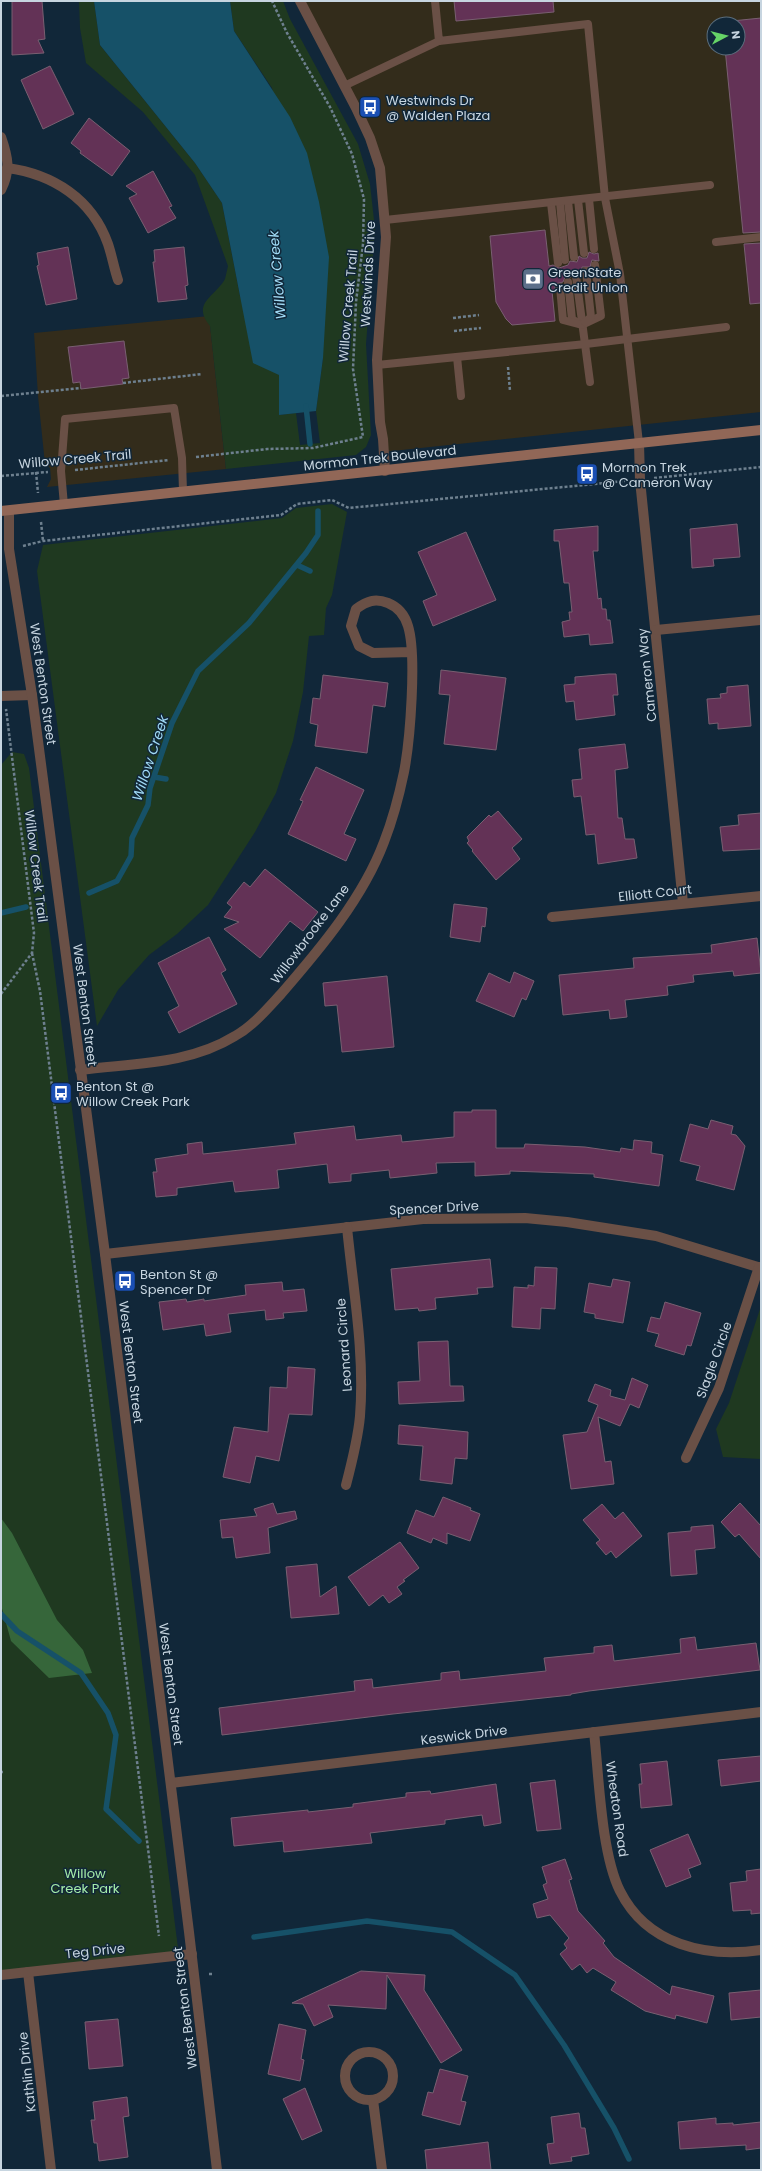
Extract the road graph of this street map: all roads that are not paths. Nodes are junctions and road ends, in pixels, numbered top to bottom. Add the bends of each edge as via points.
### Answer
1 (300, 1) edge
2 (435, 1) edge
3 (439, 42) junction
4 (344, 86) junction
5 (1, 137) edge
6 (7, 168) junction
7 (710, 185) dead end
8 (1, 190) edge
9 (605, 198) junction
10 (589, 199) junction
11 (578, 200) junction
12 (568, 201) junction
13 (555, 203) junction
14 (385, 220) junction
15 (761, 237) edge
16 (716, 242) dead end
17 (594, 249) dead end
18 (584, 253) dead end
19 (574, 257) dead end
20 (562, 262) dead end
21 (595, 265) dead end
22 (586, 271) dead end
23 (576, 276) dead end
24 (118, 280) dead end
25 (568, 282) dead end
26 (560, 286) dead end
27 (582, 325) junction
28 (726, 327) dead end
29 (627, 339) junction
30 (586, 344) junction
31 (457, 358) junction
32 (377, 365) junction
33 (590, 382) dead end
34 (461, 396) dead end
35 (761, 430) edge
36 (639, 443) junction
37 (385, 471) junction
38 (183, 492) junction
39 (64, 505) junction
40 (5, 511) edge
41 (760, 620) dead end
42 (656, 630) junction
43 (411, 652) junction
44 (2, 695) edge
45 (32, 695) junction
46 (761, 896) edge
47 (683, 903) junction
48 (552, 917) dead end
49 (80, 1070) junction
50 (346, 1227) junction
51 (105, 1254) junction
52 (760, 1267) edge
53 (686, 1458) dead end
54 (346, 1485) dead end
55 (761, 1712) edge
56 (594, 1732) junction
57 (170, 1783) junction
58 (761, 1950) edge
59 (192, 1954) junction
60 (28, 1972) junction
61 (1, 1975) edge
62 (373, 2100) junction
63 (51, 2170) edge
64 (217, 2170) edge
65 (382, 2170) edge

1 - 4 street, Westwinds Drive
2 - 3 lane
3 - 4 lane
3 - 9 lane via 588,24
4 - 14 street, Westwinds Drive via 370,138 380,168
5 - 6 street via 8,157
6 - 8 street
6 - 24 street via 28,171 53,180 76,198 94,217 108,244
7 - 9 lane
9 - 10 lane
9 - 29 lane via 620,274
10 - 11 lane
10 - 17 lane
11 - 12 lane
11 - 18 lane
12 - 13 lane
12 - 19 lane
13 - 14 lane
13 - 20 lane
14 - 32 street, Westwinds Drive
15 - 16 lane
21 - 27 lane via 601,316
22 - 27 lane via 591,317
23 - 27 lane
25 - 27 lane via 572,319
26 - 27 lane via 563,320
27 - 30 lane
28 - 29 lane
29 - 30 lane
29 - 36 lane
30 - 31 lane
30 - 33 lane
31 - 32 lane
31 - 34 lane
32 - 37 street, Westwinds Drive
35 - 36 main road, Mormon Trek Boulevard
36 - 37 main road, Mormon Trek Boulevard
36 - 42 street, Cameron Way via 640,480
37 - 38 main road, Mormon Trek Boulevard
38 - 39 main road, Mormon Trek Boulevard
38 - 39 lane via 182,458 174,408 65,419 61,471
39 - 40 main road, Mormon Trek Boulevard
40 - 45 street, West Benton Street
41 - 42 street
42 - 47 street, Cameron Way
43 - 43 street, Willowbrooke Lane via 408,627 403,614 392,605 381,600 371,600 356,609 351,626 359,646 373,653
43 - 49 street, Willowbrooke Lane via 412,696 405,769 396,810 384,844 358,894 295,978 259,1018 236,1036 210,1049 182,1058
44 - 45 street
45 - 49 street, West Benton Street
46 - 47 street, Elliott Court
47 - 48 street, Elliott Court
49 - 51 street, West Benton Street
50 - 51 street, Spencer Drive
50 - 52 street, Spencer Drive via 423,1219 466,1218 525,1218 568,1222 656,1236
50 - 54 street, Leonard Circle via 362,1373 356,1448
51 - 57 street, West Benton Street
52 - 53 street, Slagle Circle via 719,1388
55 - 56 street, Keswick Drive
56 - 57 street, Keswick Drive
56 - 58 street, Wheaton Road via 611,1867 620,1891 634,1912 654,1930 676,1944 703,1951 741,1953
57 - 59 street, West Benton Street
59 - 60 street, Teg Drive
59 - 64 street, West Benton Street
60 - 61 street, Teg Drive
60 - 63 street, Kathlin Drive
62 - 62 street via 383,2096 390,2089 394,2079 393,2069 388,2060 370,2051 352,2058 345,2077 354,2095
62 - 65 street

